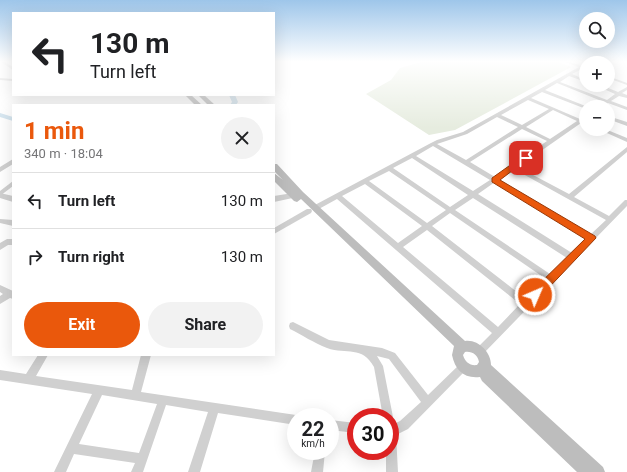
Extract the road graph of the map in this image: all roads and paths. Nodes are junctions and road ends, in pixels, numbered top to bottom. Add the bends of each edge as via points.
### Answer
1 (553, 84) edge
2 (562, 84) edge
3 (627, 88) edge
4 (542, 90) junction
5 (614, 92) edge
6 (619, 94) junction
7 (189, 96) edge
8 (202, 96) edge
9 (627, 96) edge
10 (528, 98) junction
11 (602, 100) edge
12 (610, 100) edge
13 (197, 103) edge
14 (211, 104) edge
15 (579, 105) edge
16 (615, 105) edge
17 (552, 108) junction
18 (627, 109) edge
19 (497, 115) junction
20 (579, 118) edge
21 (615, 120) edge
22 (579, 123) edge
23 (627, 124) edge
24 (522, 127) junction
25 (615, 135) edge
26 (627, 140) edge
27 (550, 141) junction
28 (433, 144) junction
29 (627, 149) edge
30 (412, 156) junction
31 (12, 162) edge
32 (466, 162) junction
33 (275, 167) edge
34 (514, 167) junction
35 (389, 168) junction
36 (0, 170) edge
37 (275, 177) edge
38 (494, 180) junction
39 (365, 181) junction
40 (12, 184) edge
41 (0, 194) edge
42 (297, 194) junction
43 (473, 194) junction
44 (338, 196) junction
45 (569, 197) junction
46 (12, 199) edge
47 (275, 199) edge
48 (627, 202) edge
49 (312, 210) junction
50 (450, 210) junction
51 (610, 219) junction
52 (0, 221) edge
53 (12, 223) edge
54 (427, 226) junction
55 (275, 230) edge
56 (591, 238) junction
57 (12, 242) edge
58 (398, 246) junction
59 (0, 247) edge
60 (572, 257) junction
61 (551, 279) junction
62 (0, 288) edge
63 (11, 295) edge
64 (0, 300) edge
65 (526, 304) junction
66 (293, 326) dead end
67 (498, 332) junction
68 (460, 349) junction
69 (365, 350) junction
70 (480, 351) junction
71 (42, 356) edge
72 (143, 356) edge
73 (463, 367) junction
74 (482, 369) junction
75 (0, 375) edge
76 (29, 379) junction
77 (99, 391) junction
78 (135, 396) junction
79 (163, 401) junction
80 (427, 402) junction
81 (386, 408) edge
82 (214, 409) junction
83 (287, 419) edge
84 (399, 427) edge
85 (71, 448) junction
86 (142, 459) junction
87 (319, 460) edge
88 (391, 460) edge
89 (60, 472) edge
90 (137, 472) edge
91 (194, 472) edge
92 (317, 472) edge
93 (392, 472) edge
94 (587, 472) edge
95 (598, 472) edge

1 - 4 street
2 - 11 street
3 - 6 street
4 - 10 street
4 - 15 street
5 - 6 street
6 - 9 street
6 - 12 street
7 - 13 main road
8 - 14 main road
10 - 17 street
10 - 19 street
16 - 18 street
17 - 20 street
17 - 24 street
19 - 24 street
19 - 28 street via 465,133
21 - 23 street
22 - 27 street
24 - 27 street
24 - 32 street
25 - 26 street
27 - 34 street
28 - 30 street
28 - 32 street
29 - 45 street
30 - 35 street
30 - 43 street
31 - 36 street
32 - 38 street
33 - 42 main road
34 - 38 street
34 - 45 street
35 - 39 street
35 - 50 street
37 - 42 main road
38 - 43 street
38 - 56 street
39 - 44 street
39 - 54 street
40 - 41 street
41 - 46 street
42 - 47 street
42 - 49 main road
43 - 50 street
43 - 60 street
44 - 49 street
44 - 58 street
45 - 51 street
48 - 51 street
49 - 55 street
49 - 68 main road
50 - 54 street
50 - 61 street
51 - 56 street
52 - 53 street
54 - 58 street
54 - 65 street
56 - 60 street
57 - 59 street
58 - 67 street
60 - 61 street
61 - 65 street
62 - 63 street
63 - 64 street
65 - 67 street
66 - 69 street via 328,344
67 - 70 street
68 - 70 main road via 473,347
68 - 73 main road via 457,356
69 - 80 street via 392,356
69 - 81 street via 378,366
70 - 74 main road via 484,359
71 - 76 street
72 - 78 street
73 - 74 main road via 470,371
73 - 80 street
74 - 94 main road
74 - 95 main road
75 - 76 street
76 - 77 street
77 - 78 street
77 - 85 street
78 - 79 street
79 - 82 street
79 - 86 street
80 - 84 street
82 - 83 street
82 - 91 street
85 - 86 street
85 - 89 street
86 - 90 street
87 - 92 street
88 - 93 street

